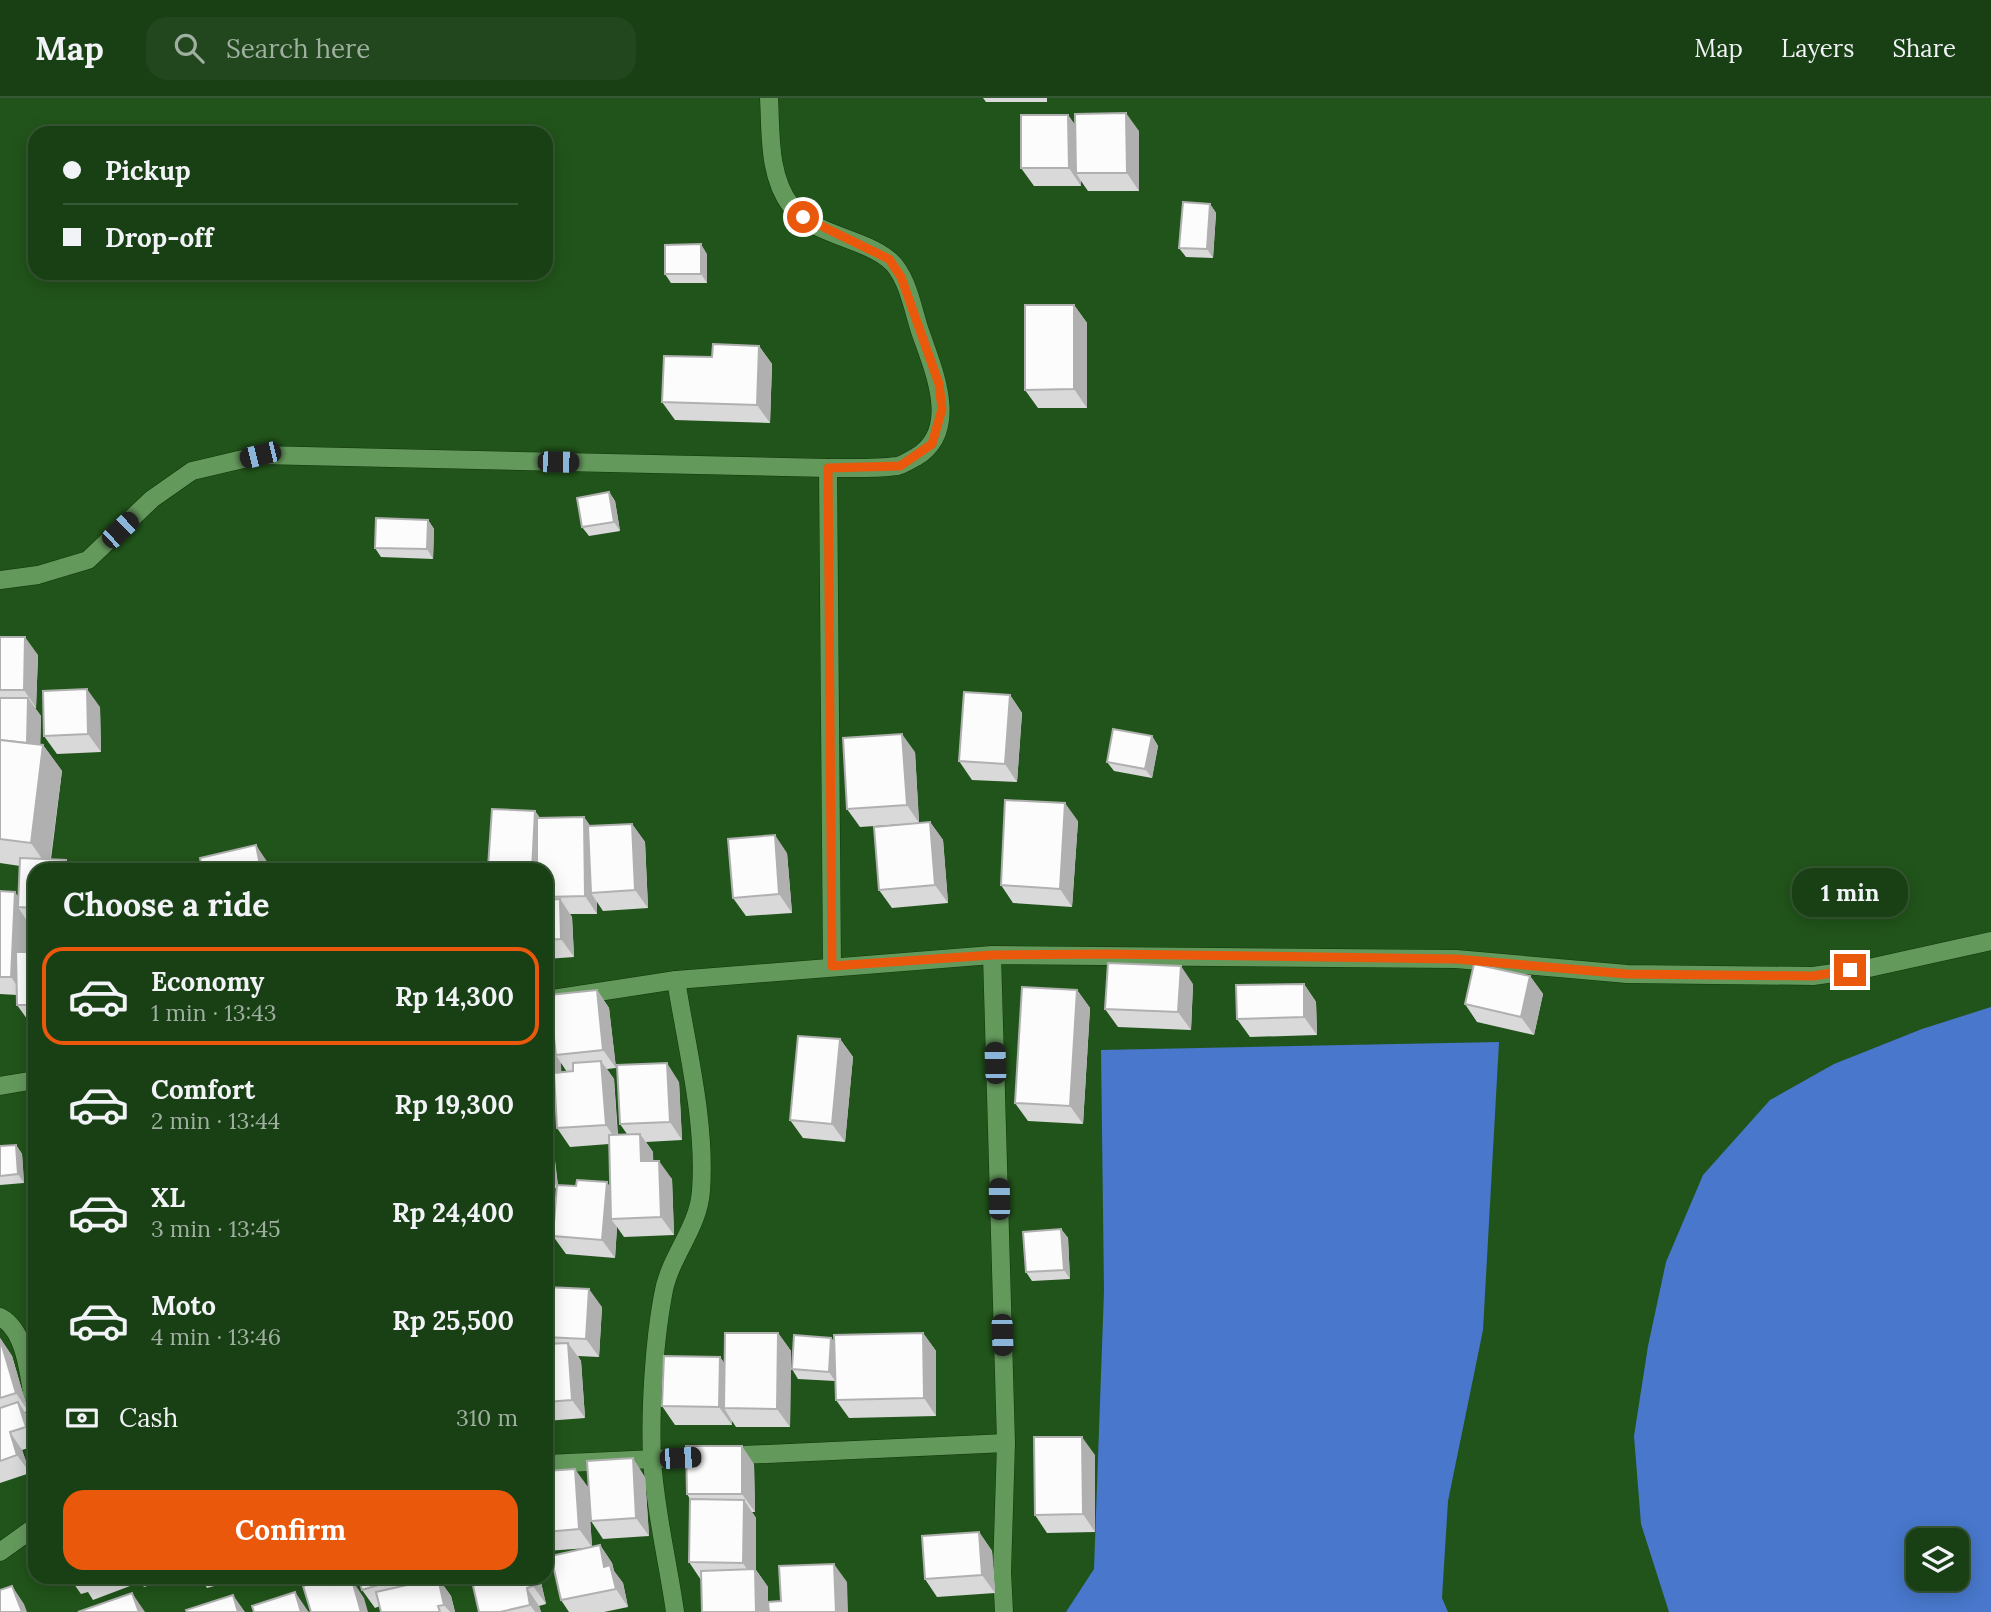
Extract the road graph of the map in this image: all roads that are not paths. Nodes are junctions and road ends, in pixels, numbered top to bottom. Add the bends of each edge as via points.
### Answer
1 (769, 98) edge
2 (828, 468) junction
3 (0, 580) edge
4 (1991, 941) edge
5 (992, 955) junction
6 (832, 966) junction
7 (676, 981) junction
8 (553, 999) edge
9 (28, 1081) edge
10 (0, 1086) edge
11 (0, 1317) edge
12 (28, 1378) edge
13 (1006, 1443) junction
14 (652, 1460) junction
15 (553, 1464) edge
16 (28, 1532) edge
17 (0, 1552) edge
18 (675, 1612) edge
19 (1004, 1612) edge

1 - 2 street via 772,154 779,185 791,206 803,217 889,259 901,277 939,384 942,409 932,444 923,453 900,466
2 - 3 street via 260,455 192,471 152,499 88,560 38,575
2 - 6 street
4 - 5 street via 1813,976 1627,974 1456,959
5 - 6 street
5 - 13 street
6 - 7 street
7 - 8 street
7 - 14 street via 701,1146 701,1194 694,1227 663,1291
9 - 10 street
11 - 12 street via 9,1322 20,1341
13 - 14 street
13 - 19 street
14 - 15 street
14 - 18 street
16 - 17 street

